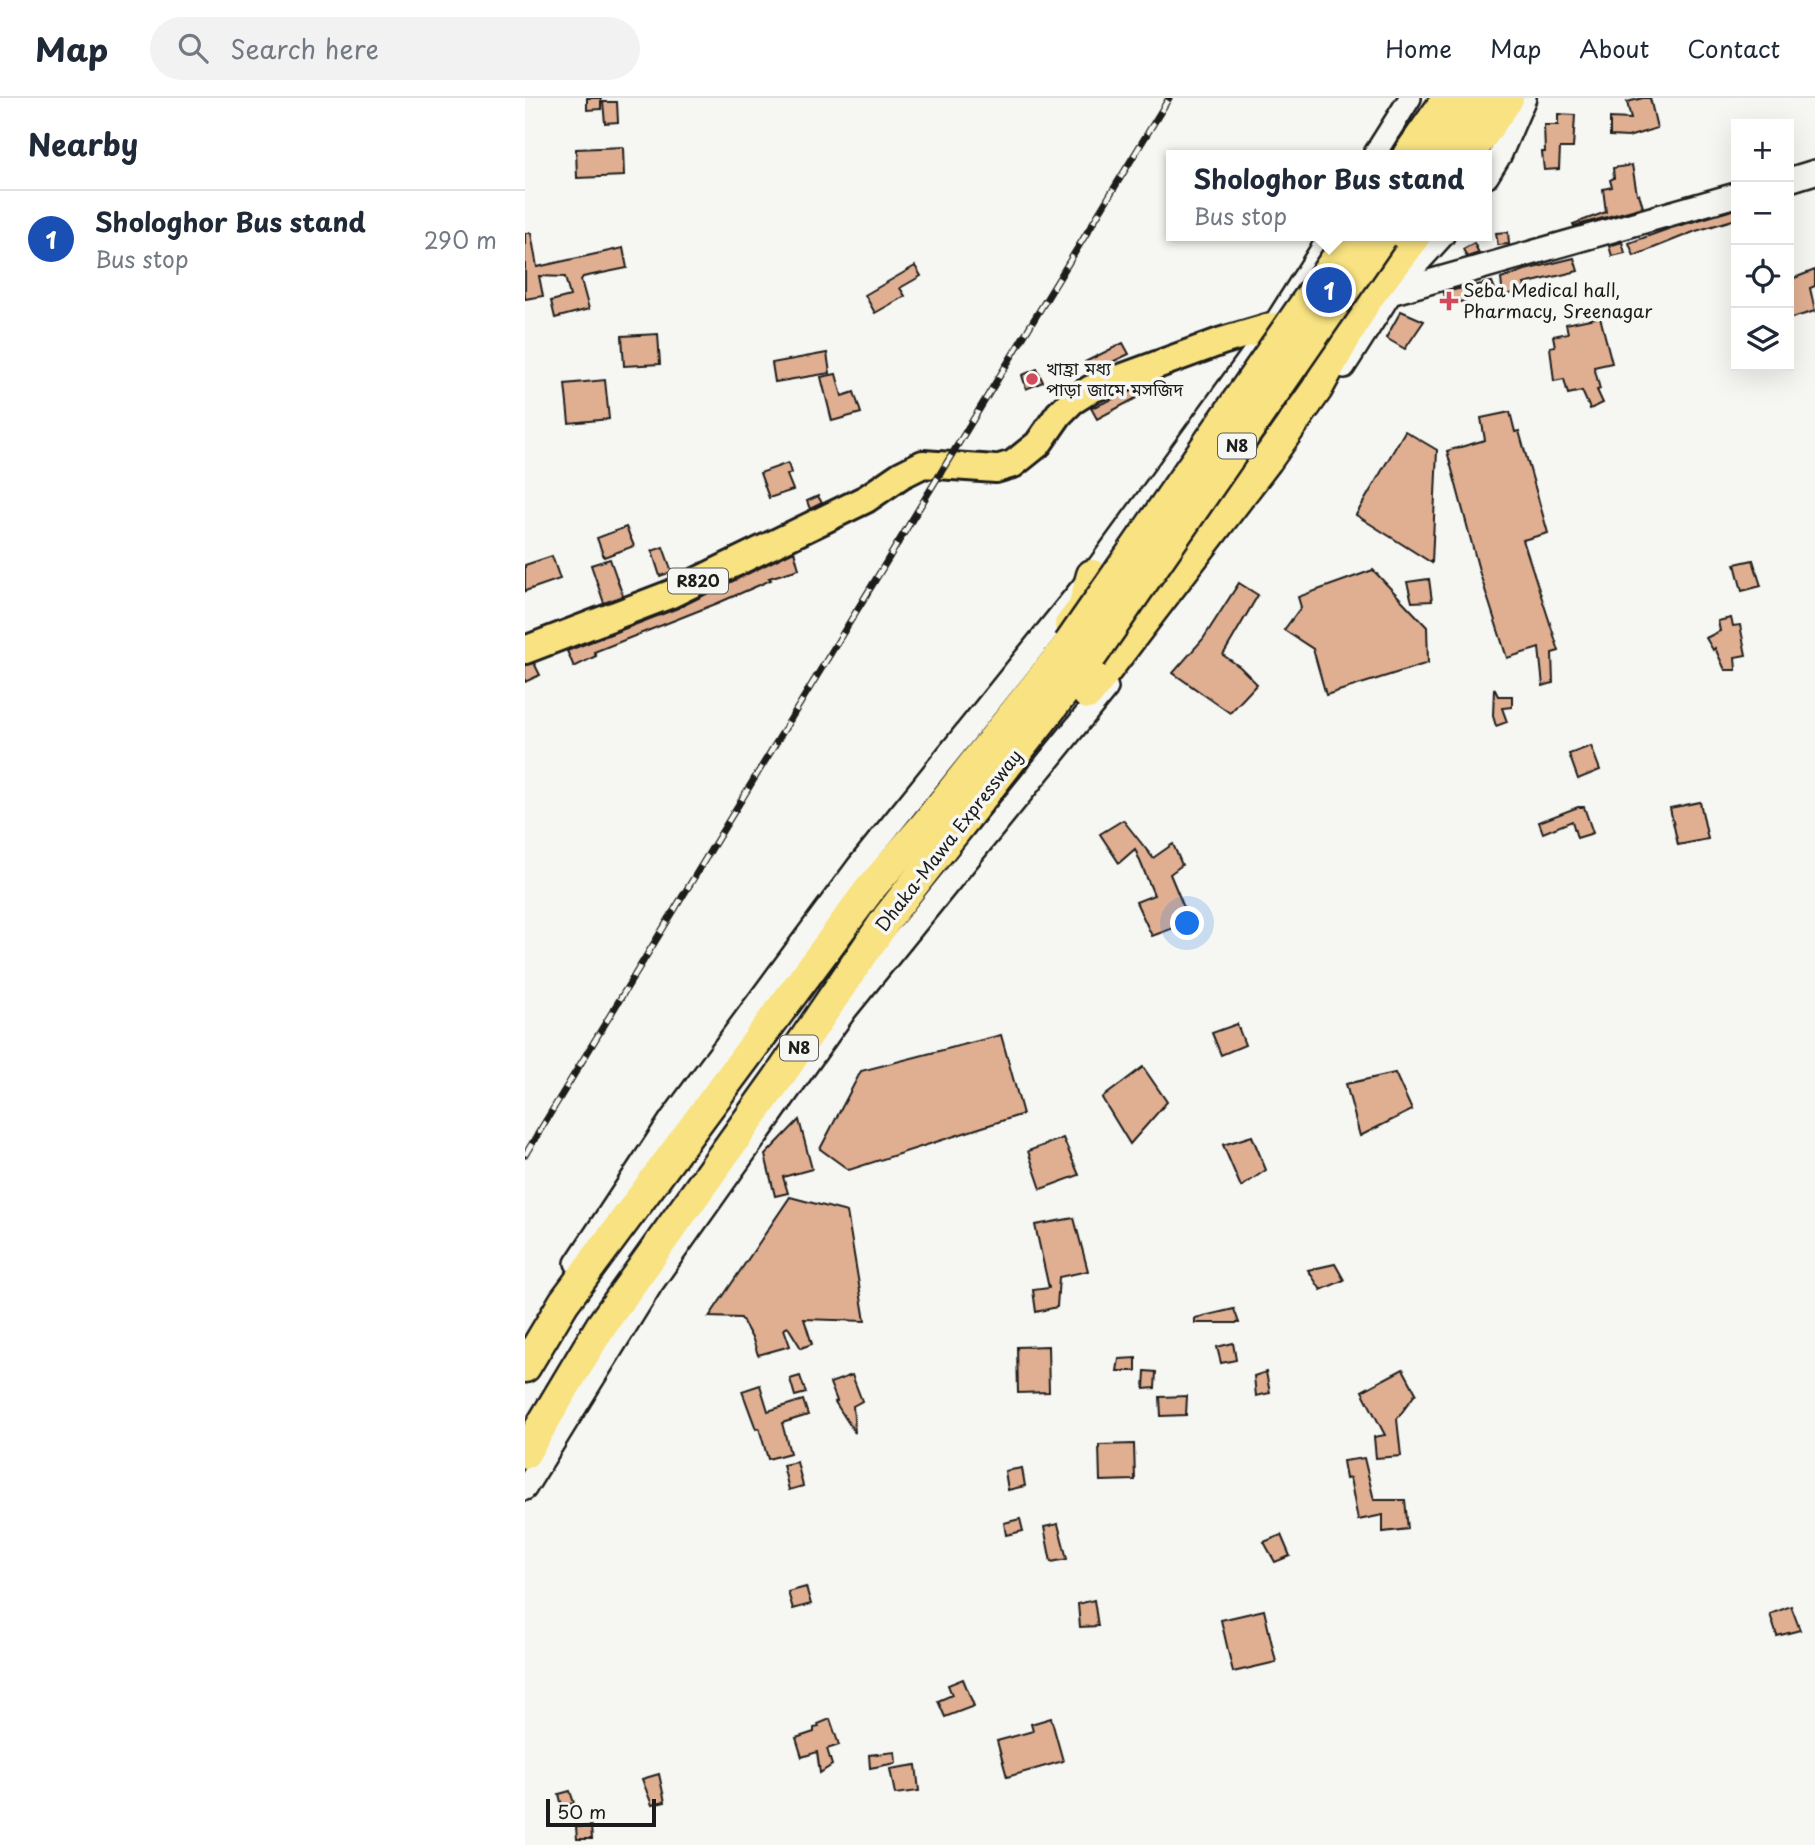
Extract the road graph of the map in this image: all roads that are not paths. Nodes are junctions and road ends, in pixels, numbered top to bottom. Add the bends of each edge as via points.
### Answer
1 (1410, 98) edge
2 (1433, 98) edge
3 (1448, 98) edge
4 (1477, 98) edge
5 (1508, 98) edge
6 (1525, 98) edge
7 (1377, 150) edge
8 (1398, 150) edge
9 (1412, 150) edge
10 (1441, 150) edge
11 (1472, 150) edge
12 (1492, 168) edge
13 (1815, 172) edge
14 (1794, 178) edge
15 (1731, 196) edge
16 (1328, 241) edge
17 (1337, 241) edge
18 (1349, 241) edge
19 (1378, 241) edge
20 (1412, 241) edge
21 (1438, 241) edge
22 (1378, 297) junction
23 (1278, 325) junction
24 (1272, 466) junction
25 (1093, 575) junction
26 (525, 650) edge
27 (1080, 651) junction
28 (975, 784) junction
29 (525, 1341) edge
30 (525, 1367) edge
31 (525, 1452) edge
32 (525, 1489) edge

1 - 7 street
2 - 8 highway
3 - 9 highway
4 - 10 highway
5 - 11 highway
6 - 12 street
13 - 14 main road
15 - 22 main road
16 - 23 street
17 - 23 highway
18 - 27 highway, Dhaka-Mawa Expressway / N8, bridge
19 - 27 highway, Dhaka-Mawa Expressway / N8, bridge
20 - 22 highway
21 - 22 street
22 - 23 main road
22 - 24 highway
23 - 25 street via 1249,357
23 - 26 main road, R820 via 1091,389 1072,401 1038,444 1013,464 996,469 923,464 866,499 671,594
24 - 28 highway via 1029,770
24 - 32 street via 1125,666 846,1010 652,1284
25 - 28 highway via 1083,608 975,749
25 - 29 street via 858,866 671,1119
27 - 28 highway, Dhaka-Mawa Expressway / N8
28 - 30 highway, Dhaka-Mawa Expressway / N8 via 869,890 564,1302
28 - 31 highway, Dhaka-Mawa Expressway / N8 via 777,1080 601,1326

